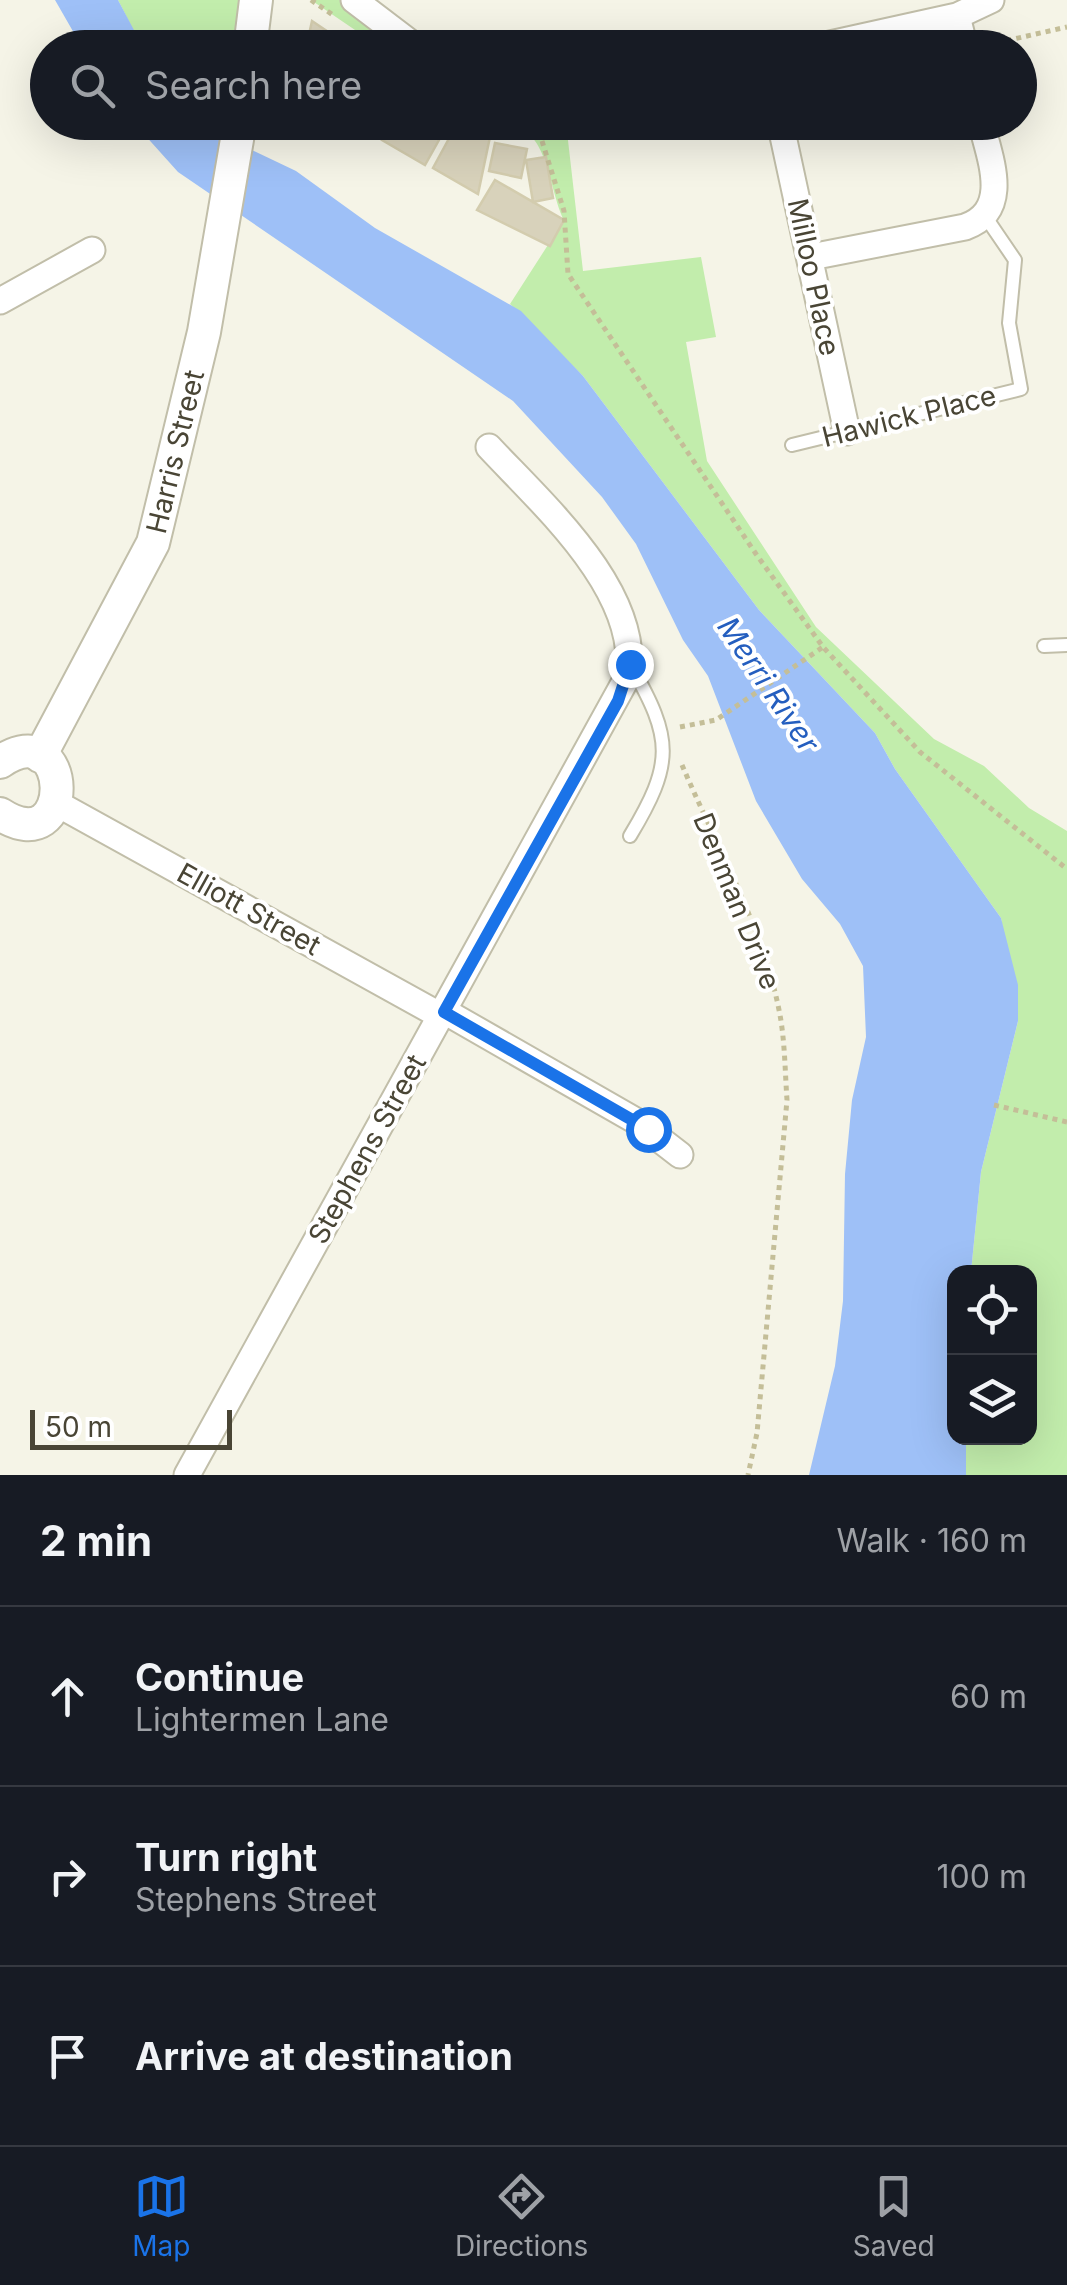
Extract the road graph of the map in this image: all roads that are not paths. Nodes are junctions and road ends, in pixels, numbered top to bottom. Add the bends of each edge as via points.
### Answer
1 (256, 0) edge
2 (354, 0) edge
3 (991, 0) edge
4 (958, 16) junction
5 (252, 30) edge
6 (393, 30) edge
7 (894, 30) edge
8 (961, 30) edge
9 (237, 140) edge
10 (784, 140) edge
11 (985, 140) edge
12 (985, 216) junction
13 (92, 250) dead end
14 (811, 258) junction
15 (0, 301) edge
16 (848, 432) junction
17 (792, 445) dead end
18 (490, 447) dead end
19 (1067, 645) edge
20 (1044, 646) dead end
21 (630, 664) junction
22 (40, 756) junction
23 (0, 762) edge
24 (56, 803) junction
25 (3, 824) edge
26 (630, 836) dead end
27 (442, 1014) junction
28 (680, 1155) dead end
29 (187, 1475) edge

1 - 5 street
2 - 6 street
3 - 4 street
4 - 7 street
4 - 8 street
9 - 22 street, Harris Street via 182,433 152,542
10 - 14 street, Milloo Place
11 - 12 street via 994,185
12 - 14 street via 965,227
12 - 16 lane, Hawick Place via 1015,260 1009,323 1021,388
13 - 15 street
14 - 16 street, Milloo Place
16 - 17 lane, Hawick Place
18 - 21 street via 578,542 616,604
19 - 20 lane
21 - 26 lane via 666,747
21 - 27 street, Stephens Street via 618,701
22 - 23 street via 20,753
22 - 24 street via 59,781
24 - 25 street via 42,819
24 - 27 street, Elliott Street
27 - 28 street, Elliott Street via 636,1121
27 - 29 street, Stephens Street

